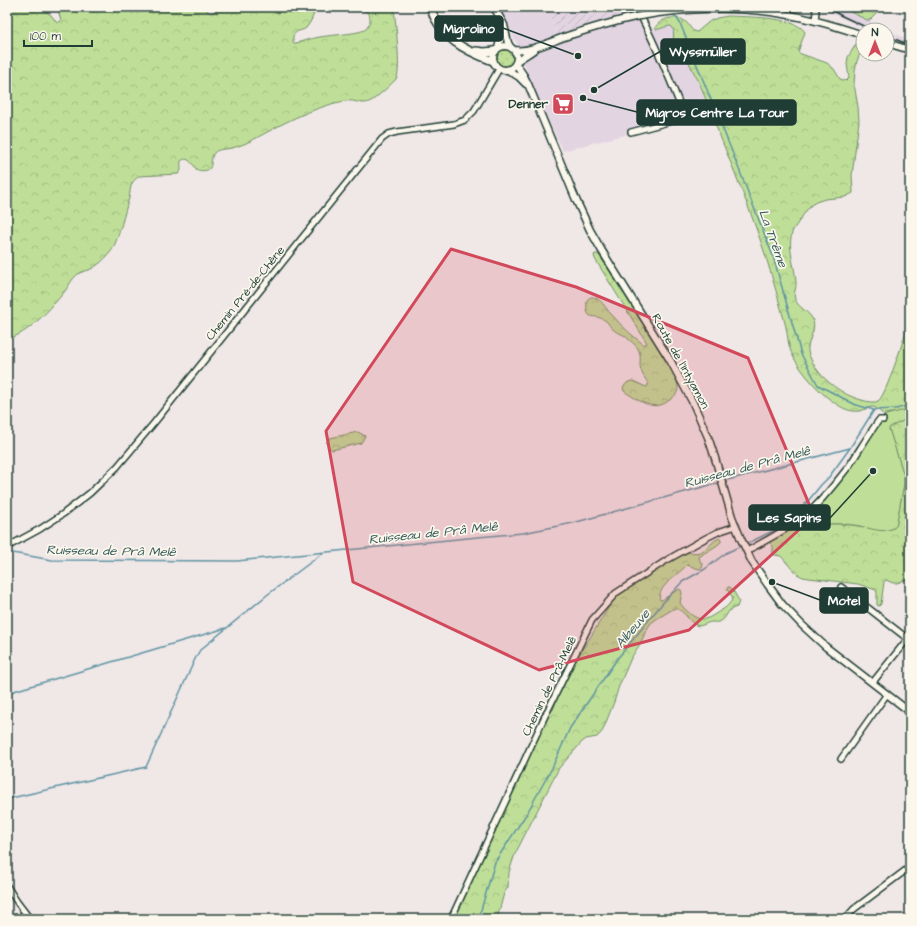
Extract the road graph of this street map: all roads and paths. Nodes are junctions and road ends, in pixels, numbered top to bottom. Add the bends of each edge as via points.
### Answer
1 (430, 7) edge
2 (494, 7) edge
3 (636, 7) edge
4 (815, 7) edge
5 (497, 14) junction
6 (815, 20) junction
7 (855, 32) edge
8 (895, 45) edge
9 (538, 47) junction
10 (497, 49) junction
11 (512, 49) junction
12 (470, 50) junction
13 (910, 50) edge
14 (493, 61) junction
15 (516, 63) junction
16 (499, 69) junction
17 (508, 70) junction
18 (530, 90) junction
19 (631, 132) dead end
20 (883, 420) dead end
21 (736, 526) junction
22 (7, 547) edge
23 (746, 550) junction
24 (841, 587) dead end
25 (909, 637) edge
26 (873, 682) junction
27 (887, 694) junction
28 (910, 712) edge
29 (840, 759) dead end
30 (910, 867) edge
31 (7, 886) edge
32 (30, 919) edge
33 (451, 919) edge
34 (845, 919) edge

1 - 12 highway via 446,35
2 - 5 main road
3 - 19 street via 662,60 682,111 680,116 672,121
4 - 6 street
5 - 10 main road via 501,33
5 - 11 main road via 504,25
6 - 7 main road
6 - 9 main road, bridge via 757,10 685,10 635,17 595,27
8 - 13 main road
9 - 11 main road via 522,51
9 - 15 main road
10 - 11 main road via 503,46
10 - 12 highway via 484,52
10 - 14 main road via 492,57
11 - 15 main road via 517,56
12 - 14 highway
14 - 16 main road
15 - 17 main road
15 - 18 main road, Route de l'Intyamon
16 - 17 main road
16 - 22 street, Chemin Pré-de-Chêne via 474,111 465,120 449,125 394,132 382,139 114,471 63,514
17 - 18 main road, Route de l'Intyamon via 522,80
18 - 21 main road, Route de l'Intyamon via 582,213 602,251 670,360 698,414 708,436
20 - 23 street via 879,420 849,466 808,513
21 - 23 main road, Route de l'Intyamon
21 - 33 street, Chemin de Prâ-Melê via 706,538 616,593 592,620
23 - 26 main road, Route de l'Intyamon via 768,585 797,620 826,647
24 - 25 street
25 - 26 street
26 - 27 main road, Route de l'Intyamon
27 - 28 main road, Route de l'Intyamon
27 - 29 street
30 - 34 street via 854,909
31 - 32 street

